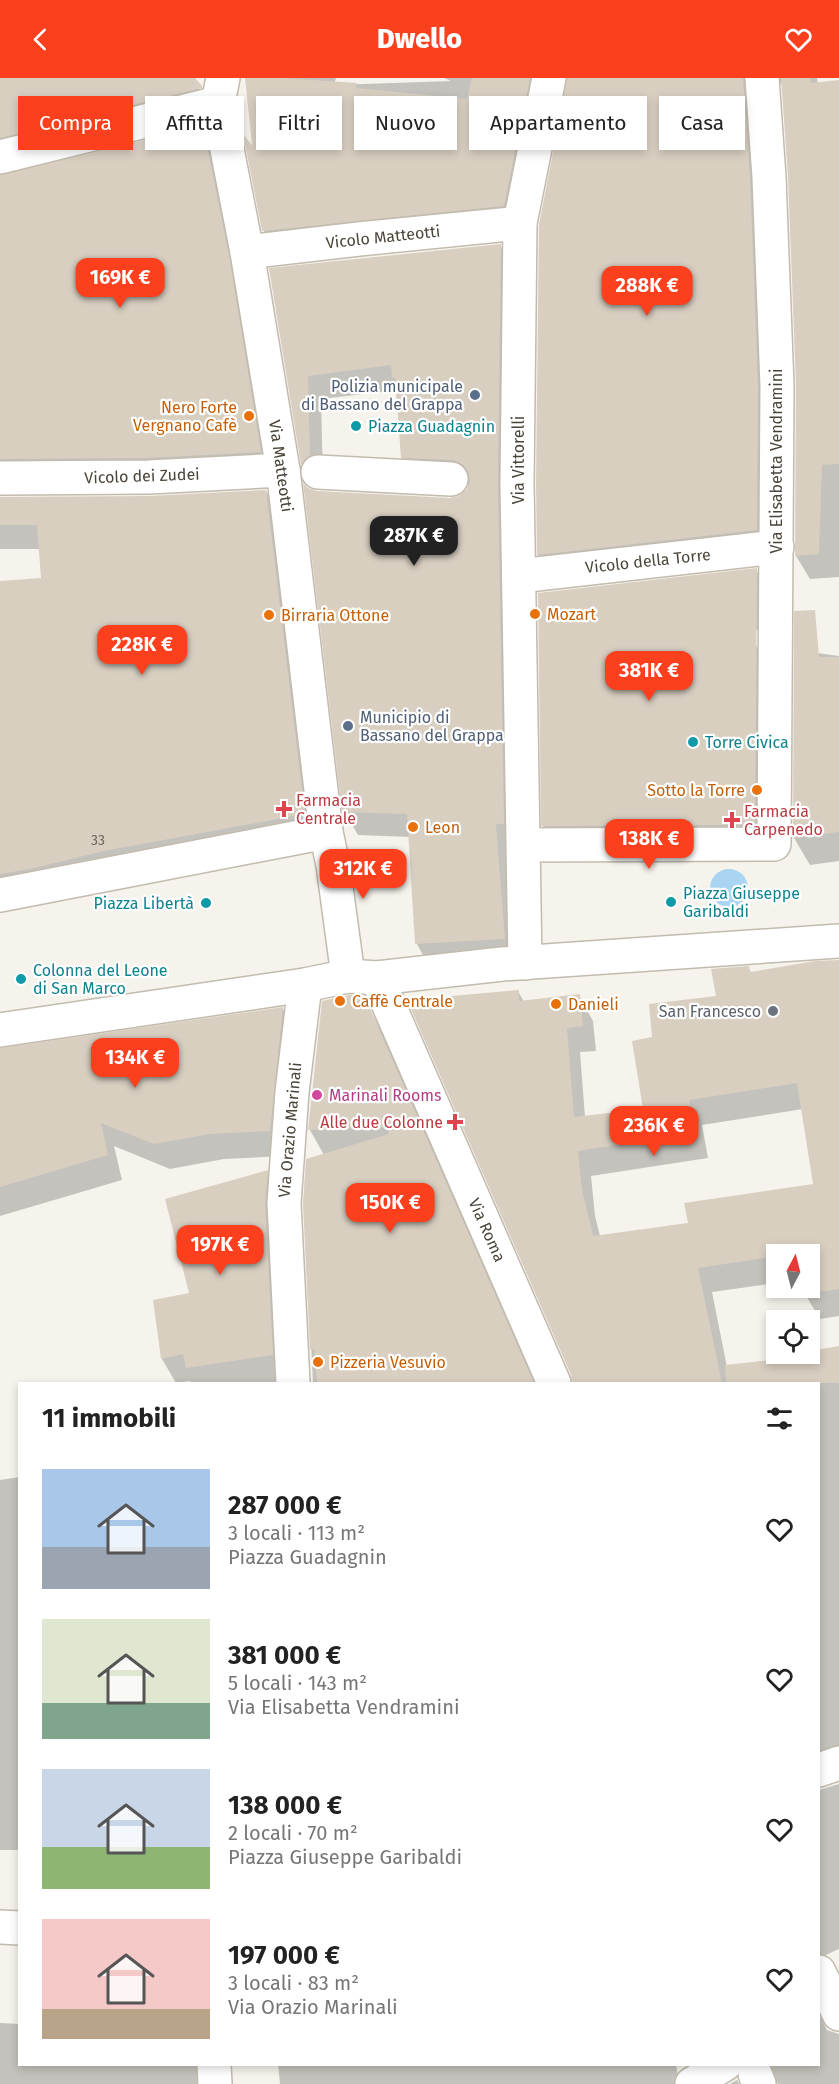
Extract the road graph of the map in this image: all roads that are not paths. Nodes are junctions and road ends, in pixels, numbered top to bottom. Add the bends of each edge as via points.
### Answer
1 (549, 78) edge
2 (762, 78) edge
3 (220, 91) edge
4 (0, 157) edge
5 (520, 223) junction
6 (247, 252) junction
7 (283, 470) junction
8 (318, 472) dead end
9 (0, 478) edge
10 (451, 479) dead end
11 (777, 547) junction
12 (519, 576) junction
13 (326, 832) junction
14 (524, 845) junction
15 (0, 895) edge
16 (839, 940) edge
17 (514, 963) junction
18 (378, 976) junction
19 (305, 985) junction
20 (0, 1030) edge
21 (293, 1382) edge
22 (554, 1382) edge
23 (839, 1763) edge
24 (820, 1770) edge
25 (0, 1927) edge
26 (18, 1928) edge
27 (820, 1974) edge
28 (839, 2014) edge
29 (214, 2066) edge
30 (746, 2070) edge
31 (214, 2084) edge
32 (692, 2084) edge

1 - 5 street, Via Vittorelli
2 - 11 street, Via Elisabetta Vendramini via 777,386
3 - 4 street
3 - 6 street, Via Matteotti
5 - 6 street, Vicolo Matteotti
5 - 12 street, Via Vittorelli
6 - 7 street, Via Matteotti
7 - 9 street, Vicolo dei Zudei via 149,477
7 - 13 street, Via Matteotti
8 - 10 street
11 - 12 street, Vicolo della Torre
11 - 14 street, Via Elisabetta Vendramini via 774,844
12 - 14 street, Via Vittorelli
13 - 15 street
13 - 18 street via 333,865
14 - 17 street
16 - 17 street
17 - 18 street
18 - 19 street
18 - 22 street, Via Roma
19 - 20 street
19 - 21 street, Via Orazio Marinali via 284,1203
23 - 24 street
25 - 26 street
27 - 28 street
29 - 31 street
30 - 32 street

